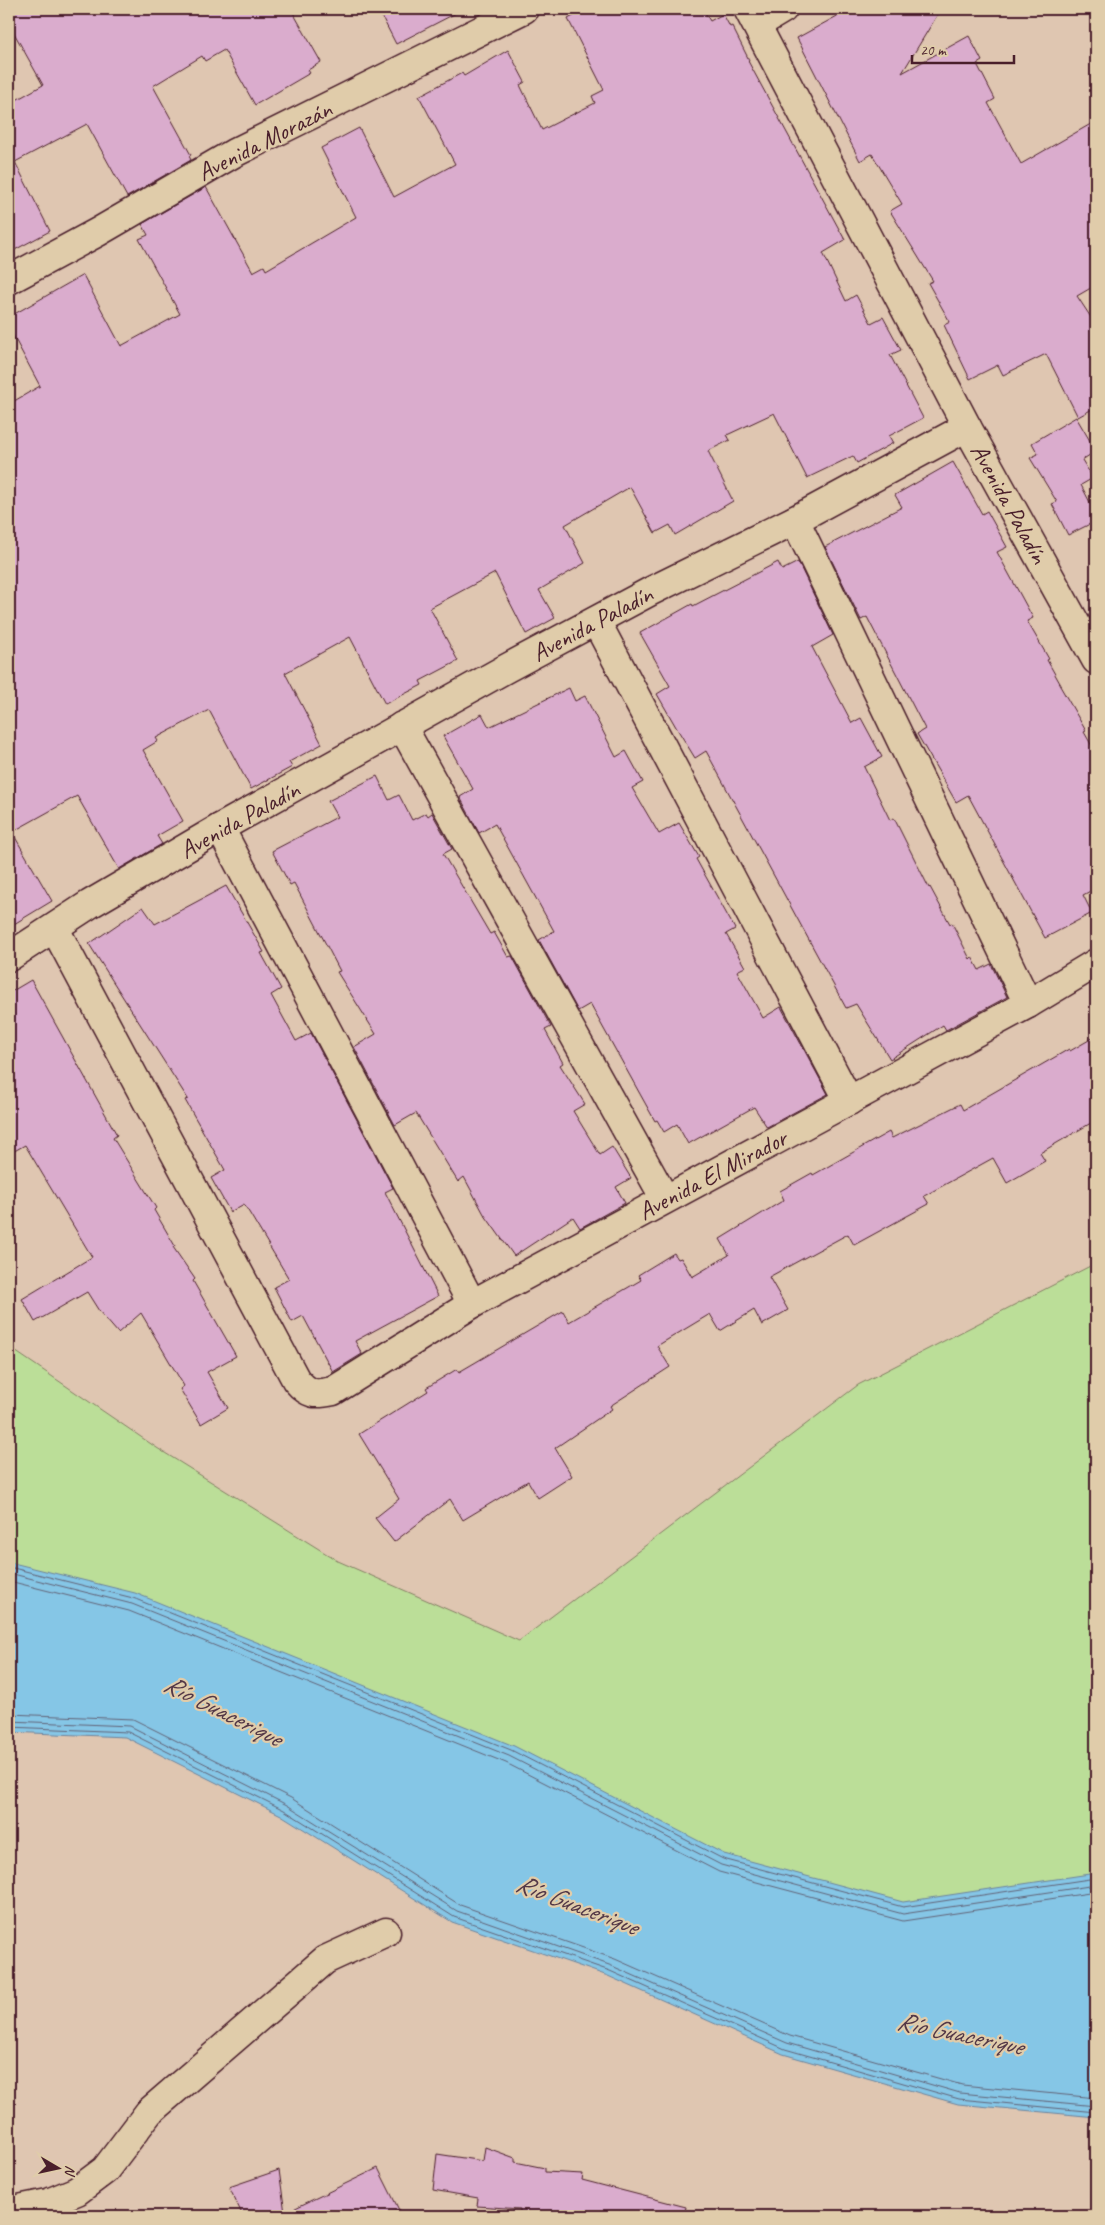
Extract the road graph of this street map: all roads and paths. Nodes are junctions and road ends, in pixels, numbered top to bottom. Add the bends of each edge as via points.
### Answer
1 (524, 9) edge
2 (783, 9) edge
3 (753, 17) edge
4 (9, 280) edge
5 (967, 427) junction
6 (795, 520) junction
7 (596, 621) junction
8 (1089, 626) edge
9 (1096, 660) edge
10 (402, 726) junction
11 (220, 828) junction
12 (54, 929) junction
13 (9, 956) edge
14 (1096, 963) edge
15 (1028, 1004) junction
16 (848, 1101) junction
17 (665, 1199) junction
18 (472, 1304) junction
19 (386, 1932) dead end
20 (9, 2211) edge

1 - 4 street, Avenida Morazán via 234,153
2 - 3 street
3 - 5 street
5 - 6 street, Avenida Paladín
5 - 8 street, Avenida Paladín
6 - 7 street, Avenida Paladín
6 - 15 street
7 - 10 street, Avenida Paladín
7 - 16 street
8 - 9 street, Avenida Paladín
10 - 11 street, Avenida Paladín
10 - 17 street
11 - 12 street, Avenida Paladín via 90,904
11 - 18 street
12 - 13 street, Avenida Paladín
12 - 18 street, Avenida El Mirador via 303,1388 315,1395 333,1391
14 - 15 street, Avenida El Mirador
15 - 16 street, Avenida El Mirador
16 - 17 street, Avenida El Mirador
17 - 18 street, Avenida El Mirador
19 - 20 street via 325,1960 149,2112 104,2170 77,2191 48,2203

